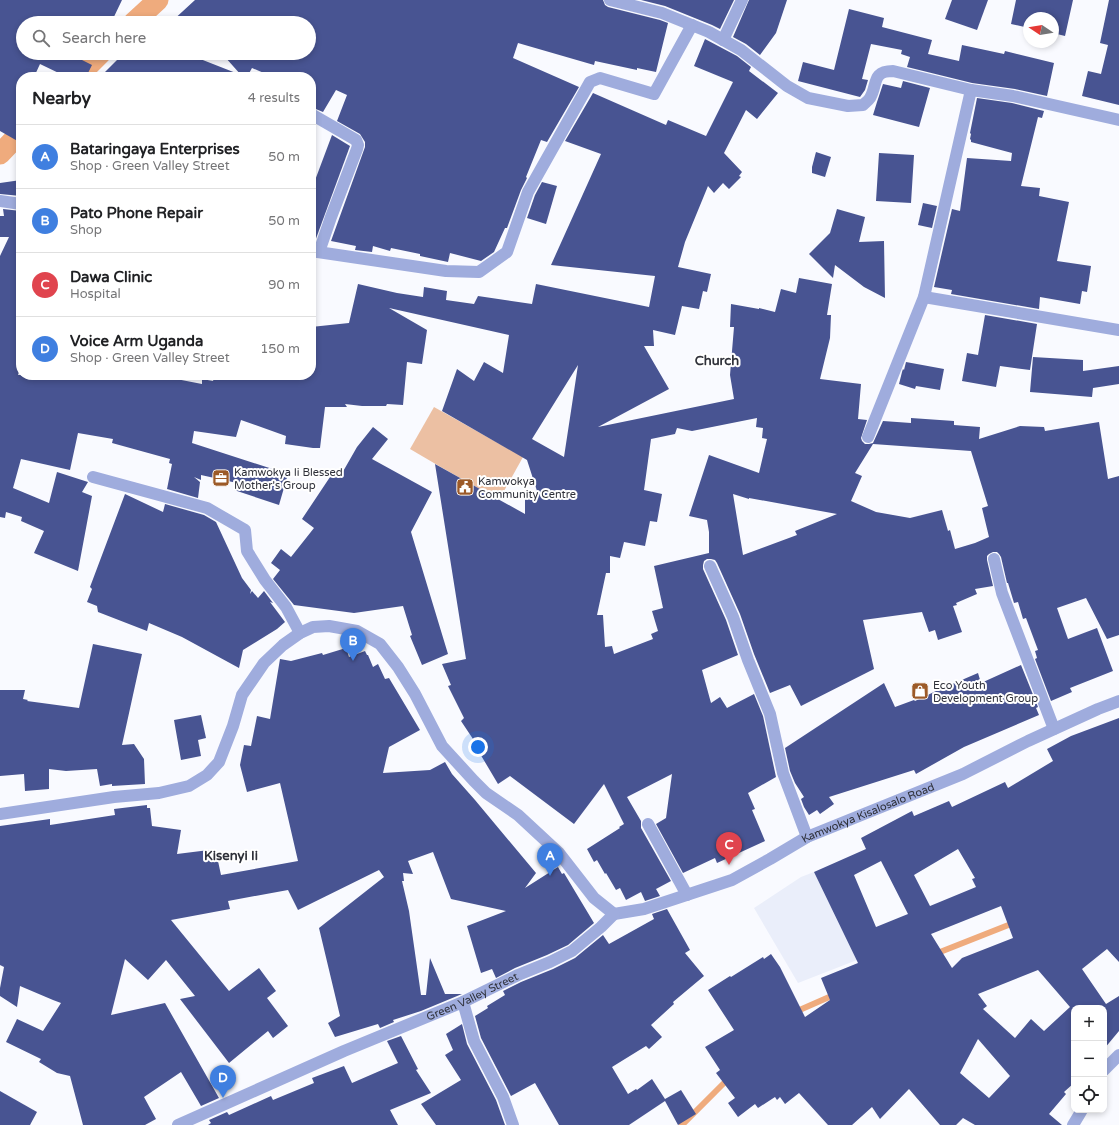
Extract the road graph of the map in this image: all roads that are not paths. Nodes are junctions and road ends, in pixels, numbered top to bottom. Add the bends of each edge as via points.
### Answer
1 (610, 0) edge
2 (742, 0) edge
3 (692, 25) junction
4 (723, 40) junction
5 (971, 90) junction
6 (316, 117) edge
7 (1119, 120) edge
8 (0, 201) edge
9 (16, 203) edge
10 (316, 250) edge
11 (316, 252) edge
12 (924, 297) junction
13 (1119, 330) edge
14 (868, 437) dead end
15 (93, 477) dead end
16 (994, 558) dead end
17 (710, 566) dead end
18 (300, 633) junction
19 (1119, 701) edge
20 (1054, 729) junction
21 (0, 814) edge
22 (648, 824) dead end
23 (807, 837) junction
24 (687, 895) junction
25 (614, 914) junction
26 (463, 1002) junction
27 (1119, 1055) edge
28 (1107, 1067) edge
29 (1080, 1113) edge
30 (178, 1125) edge
31 (513, 1125) edge
32 (1073, 1125) edge

1 - 3 street
2 - 4 street
3 - 4 street
3 - 11 street via 654,94 600,78 590,82 528,192 507,252 478,272 446,271
4 - 5 street via 808,98 848,106 863,105 870,98 878,76 887,71
5 - 7 street via 1013,96
5 - 12 street
6 - 10 street via 356,140 358,145
8 - 9 street
12 - 13 street
12 - 14 street
15 - 18 street via 207,508 245,530 247,551 286,607
16 - 20 street via 1002,593
17 - 23 street via 733,617 770,714 783,774
18 - 21 street via 264,663 242,696 220,762 201,779 189,786 160,793 114,797
18 - 25 street via 313,627 329,626 357,631 380,644 415,694 442,746 486,793 518,815 559,853 594,898
19 - 20 street, Kamwokya Kisalosalo Road
20 - 23 street, Kamwokya Kisalosalo Road via 963,774
22 - 24 street
23 - 24 street, Kamwokya Kisalosalo Road via 732,880
24 - 25 street, Kamwokya Kisalosalo Road via 644,909
25 - 26 street, Green Valley Street via 572,951
26 - 30 street, Green Valley Street via 344,1051
26 - 31 street via 474,1040 503,1097
27 - 28 street
29 - 32 street

